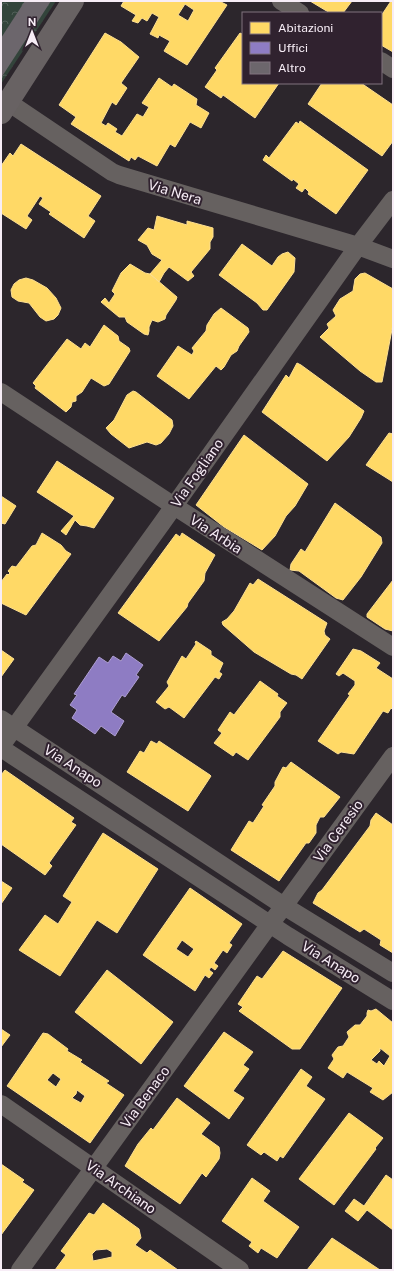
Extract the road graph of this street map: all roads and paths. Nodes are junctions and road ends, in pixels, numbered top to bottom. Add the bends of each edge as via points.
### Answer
1 (73, 1) edge
2 (280, 1) edge
3 (298, 12) edge
4 (382, 62) edge
5 (393, 69) edge
6 (5, 107) edge
7 (393, 200) edge
8 (358, 246) junction
9 (393, 259) edge
10 (1, 392) edge
11 (174, 506) junction
12 (393, 647) edge
13 (7, 723) edge
14 (1, 747) edge
15 (393, 756) edge
16 (145, 814) junction
17 (133, 833) junction
18 (284, 906) junction
19 (270, 924) junction
20 (393, 973) edge
21 (393, 1000) edge
22 (1, 1104) edge
23 (94, 1168) junction
24 (20, 1270) edge
25 (240, 1270) edge

1 - 6 main road
2 - 3 street
4 - 5 street
6 - 8 street, Via Nera via 119,175
7 - 8 street, Via Fogliano
8 - 9 street, Via Nera
8 - 11 street, Via Fogliano
10 - 11 street, Via Arbia
11 - 12 street, Via Arbia
11 - 13 street, Via Fogliano
13 - 14 street, Via Fogliano
13 - 16 street, Via Anapo
14 - 17 street, Via Anapo
15 - 18 street, Via Ceresio
16 - 17 street
16 - 18 street, Via Anapo
17 - 19 street, Via Anapo
18 - 19 street
18 - 20 street, Via Anapo
19 - 21 street, Via Anapo
19 - 23 street, Via Benaco
22 - 23 street, Via Archiano
23 - 24 street, Via Benaco
23 - 25 street, Via Archiano

